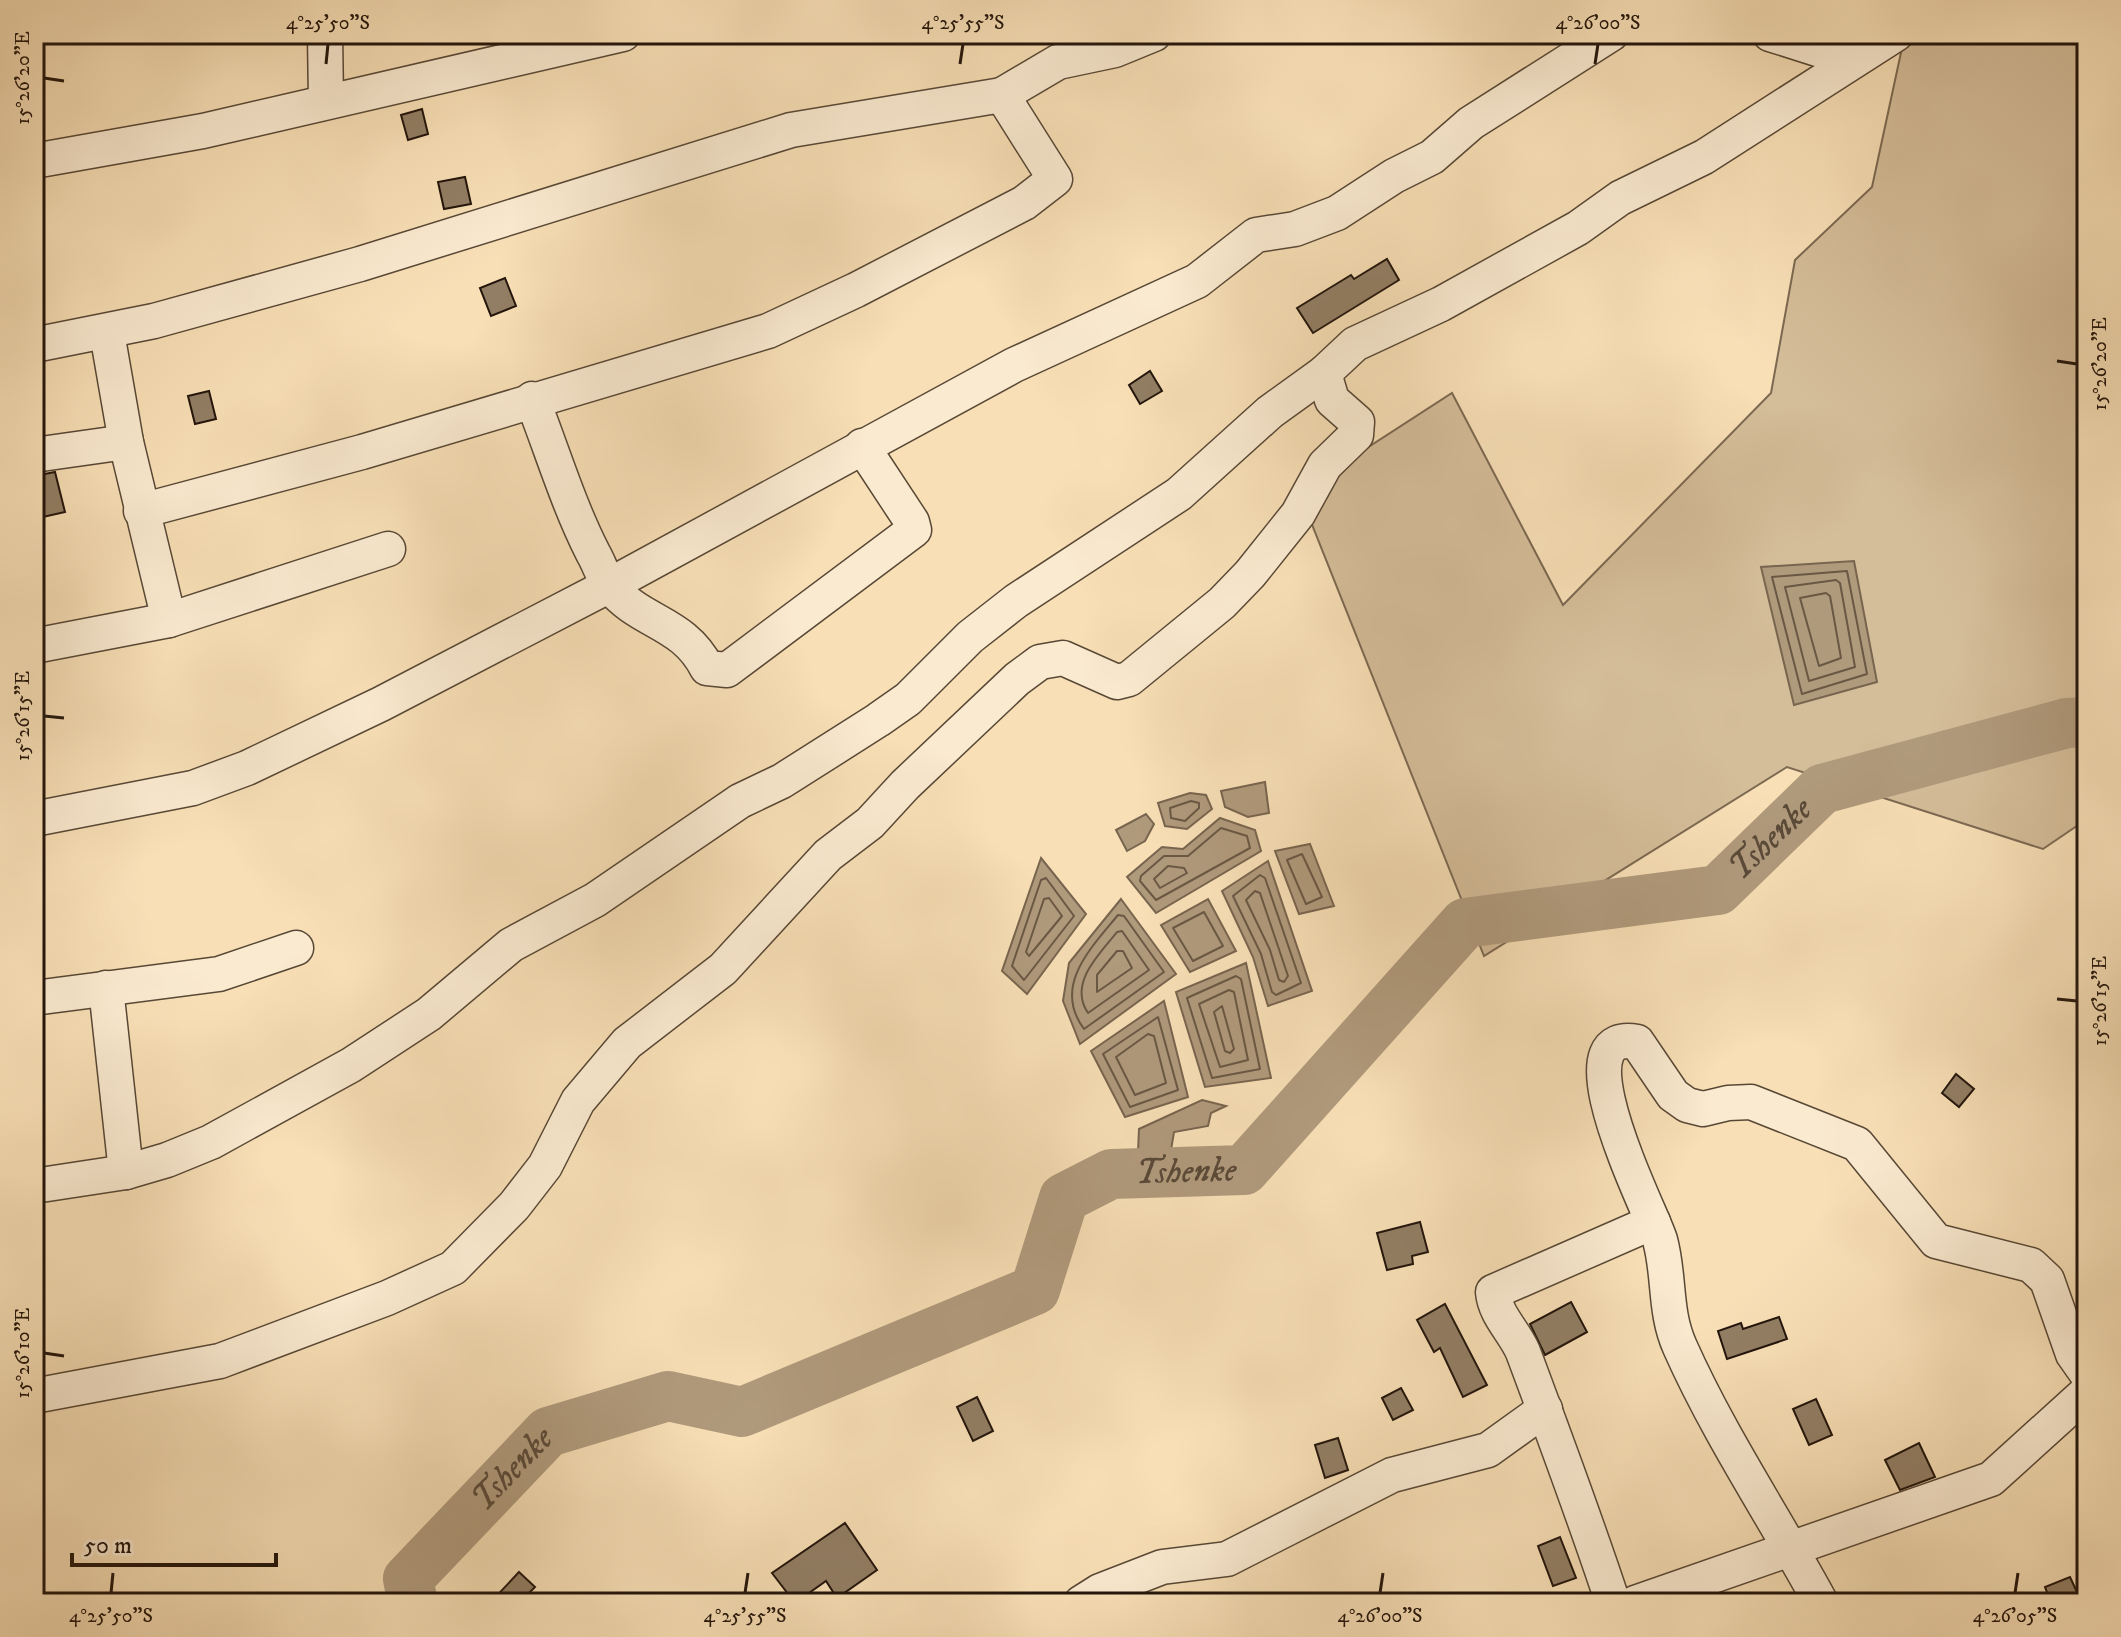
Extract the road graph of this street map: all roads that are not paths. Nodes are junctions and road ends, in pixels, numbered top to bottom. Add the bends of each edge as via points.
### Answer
1 (325, 34) edge
2 (623, 34) edge
3 (1154, 34) edge
4 (1611, 34) edge
5 (1770, 34) edge
6 (1896, 34) edge
7 (1852, 60) junction
8 (1002, 95) junction
9 (326, 102) junction
10 (34, 161) edge
11 (107, 333) junction
12 (34, 345) edge
13 (1324, 373) junction
14 (532, 399) junction
15 (126, 442) junction
16 (862, 446) junction
17 (34, 455) edge
18 (141, 511) junction
19 (388, 549) dead end
20 (610, 585) junction
21 (169, 620) junction
22 (34, 646) edge
23 (34, 819) edge
24 (296, 948) dead end
25 (106, 988) junction
26 (34, 998) edge
27 (126, 1172) junction
28 (34, 1186) edge
29 (1653, 1222) junction
30 (2087, 1374) edge
31 (2087, 1392) edge
32 (34, 1396) edge
33 (1545, 1409) junction
34 (1792, 1549) junction
35 (1081, 1603) edge
36 (1613, 1603) edge
37 (1635, 1603) edge
38 (1821, 1603) edge

1 - 9 street
2 - 9 street
3 - 8 street via 1115,50 1058,62
4 - 16 street via 1471,123 1432,157 1337,213 1295,229 1256,235 1197,281 1014,365
5 - 7 street
6 - 7 street
7 - 13 street via 1704,157 1620,198 1578,228 1441,304 1355,344
8 - 11 street via 791,130 360,264
8 - 14 street via 1055,179 1024,203 768,331
9 - 10 street via 203,131
11 - 12 street
11 - 15 street
13 - 27 street via 1270,412 1179,494 1016,601 878,720 782,781 740,801 604,894 511,945 429,1014 351,1065 211,1142
13 - 32 street via 1332,400 1357,422 1356,435 1325,465 1285,532 1222,603 1129,679 1117,682 1063,658 1040,662 1017,679 870,823 828,855 723,969 617,1054 578,1101 545,1166 453,1268 220,1361
14 - 18 street via 362,452
14 - 20 street via 581,529
15 - 17 street
15 - 18 street
16 - 20 street
16 - 20 street via 914,530 727,670 707,668 686,637
18 - 21 street
19 - 21 street
20 - 23 street via 247,768 193,788
21 - 22 street
24 - 25 street via 219,974
25 - 26 street
25 - 27 street
27 - 28 street
29 - 30 street via 1618,1141 1603,1067 1607,1054 1628,1040 1637,1042 1673,1095 1687,1105 1703,1109 1751,1102 1857,1144 1936,1241 2031,1265 2047,1280 2073,1354
29 - 33 street via 1493,1292
29 - 34 street via 1661,1240 1669,1320 1679,1345
31 - 34 street via 1991,1479
33 - 35 street via 1488,1450 1392,1475 1227,1559 1162,1567
33 - 36 street
34 - 37 street
34 - 38 street

